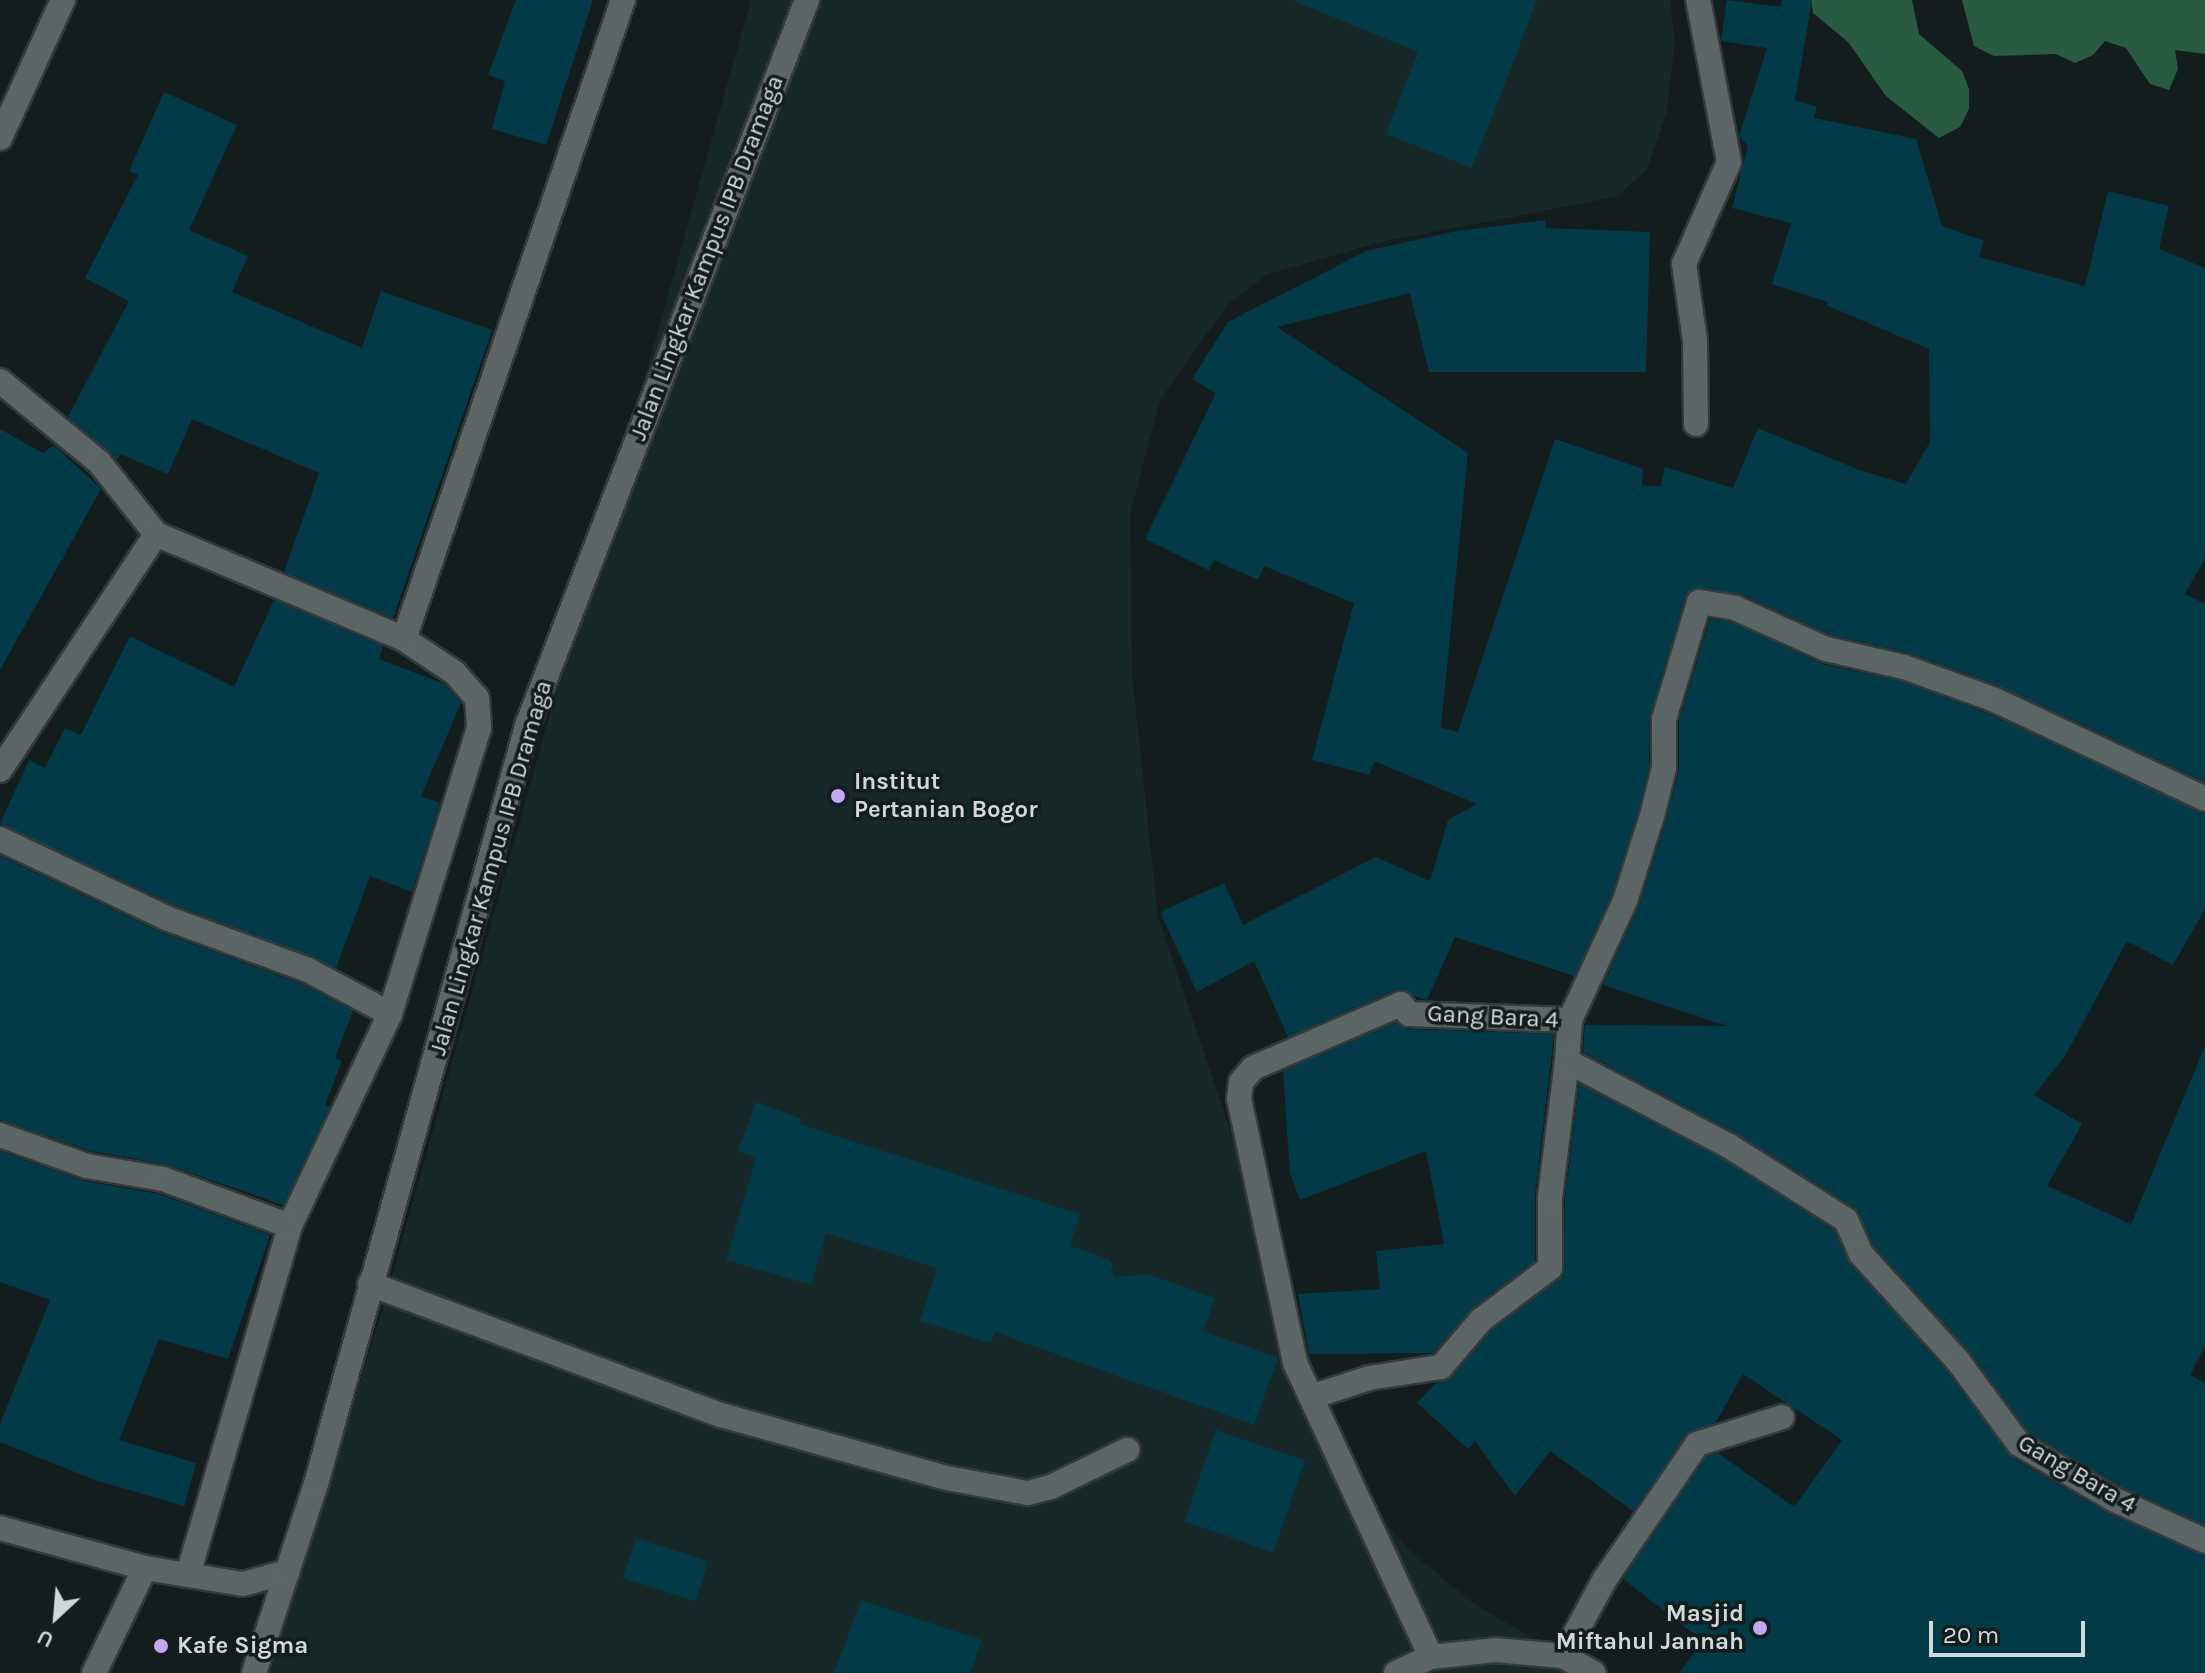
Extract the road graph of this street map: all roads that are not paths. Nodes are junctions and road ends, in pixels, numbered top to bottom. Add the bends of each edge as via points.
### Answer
1 (63, 0) edge
2 (623, 0) edge
3 (807, 0) edge
4 (1698, 0) edge
5 (0, 138) edge
6 (0, 381) edge
7 (1696, 424) dead end
8 (156, 534) junction
9 (404, 639) junction
10 (0, 770) edge
11 (2205, 799) edge
12 (0, 839) edge
13 (390, 1014) junction
14 (1570, 1020) junction
15 (1567, 1061) junction
16 (0, 1135) edge
17 (290, 1226) junction
18 (370, 1284) junction
19 (1311, 1397) junction
20 (1782, 1417) dead end
21 (1127, 1450) dead end
22 (0, 1528) edge
23 (2205, 1541) edge
24 (145, 1568) junction
25 (287, 1572) junction
26 (188, 1574) junction
27 (1563, 1656) junction
28 (1431, 1657) junction
29 (94, 1673) edge
30 (254, 1673) edge
31 (1396, 1673) edge
32 (1594, 1673) edge

1 - 5 street
2 - 9 street
3 - 18 street, Jalan Lingkar Kampus IPB Dramaga via 527,726
4 - 7 street via 1729,162 1684,264 1695,341
6 - 8 street via 99,462
8 - 9 street
8 - 10 street
9 - 13 street via 455,673 477,698 479,728
11 - 14 street via 1995,700 1904,667 1826,649 1735,608 1699,602 1664,719 1664,768 1652,816 1625,901
12 - 13 street via 166,918 308,970
13 - 17 street
14 - 15 street, Gang Bara 4
14 - 19 street, Gang Bara 4 via 1409,1014 1401,1004 1253,1068 1241,1082 1239,1099 1295,1362
15 - 19 street via 1550,1197 1550,1268 1481,1320 1441,1367 1369,1378
15 - 23 street, Gang Bara 4 via 1729,1146 1846,1220 1861,1254 1958,1361 2019,1444 2113,1499
16 - 17 street via 87,1166 163,1179
17 - 26 street
18 - 21 street via 721,1415 947,1478 1028,1493
18 - 25 street, Jalan Lingkar Kampus IPB Dramaga
19 - 28 street, Gang Bara 4
20 - 27 street via 1697,1444 1605,1579
22 - 24 street
24 - 26 street
24 - 29 street
25 - 26 street via 243,1584
25 - 30 street, Jalan Lingkar Kampus IPB Dramaga
27 - 28 street via 1495,1650
27 - 32 street
28 - 31 street

